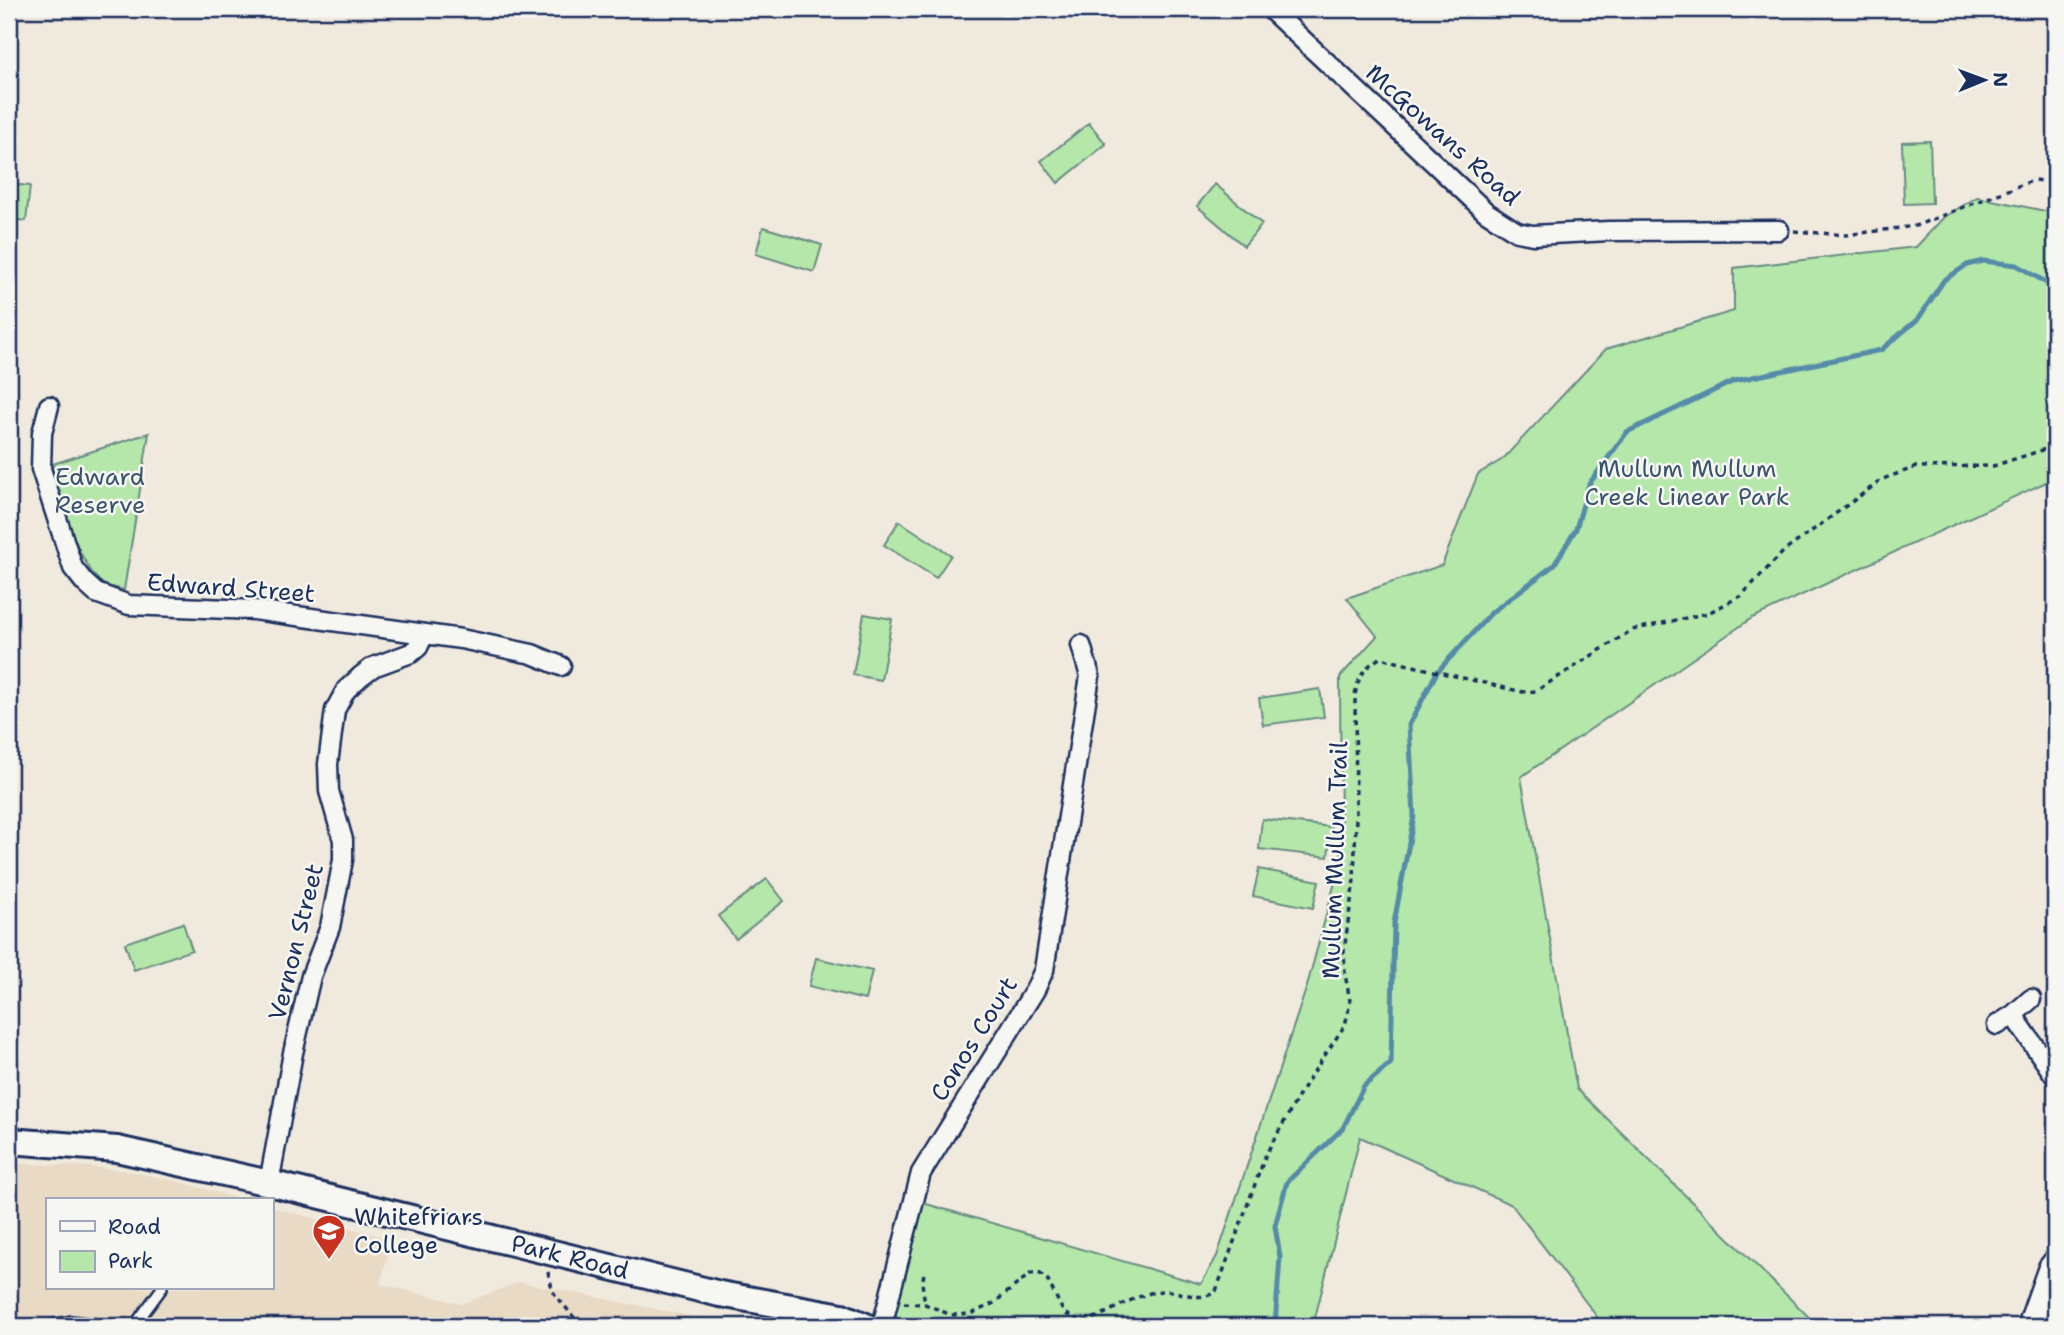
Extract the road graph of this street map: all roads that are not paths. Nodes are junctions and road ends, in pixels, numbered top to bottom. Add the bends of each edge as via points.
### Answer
1 (1270, 9) edge
2 (1779, 230) road end
3 (49, 405) dead end
4 (424, 635) junction
5 (1081, 645) dead end
6 (561, 666) dead end
7 (2031, 999) dead end
8 (2013, 1015) junction
9 (1997, 1025) dead end
10 (2055, 1076) edge
11 (9, 1141) edge
12 (269, 1183) junction
13 (2051, 1263) edge
14 (161, 1290) edge
15 (720, 1294) junction
16 (46, 1326) edge
17 (114, 1326) edge
18 (134, 1326) edge
19 (818, 1326) edge
20 (866, 1326) edge
21 (882, 1326) edge
22 (2027, 1326) edge
23 (2049, 1326) edge

1 - 2 street, McGowans Road via 1486,212 1517,232
3 - 4 street, Edward Street via 41,469 73,568 96,593 129,605 254,610
4 - 6 street, Edward Street via 498,646
4 - 12 street, Vernon Street via 411,653 361,676 335,710 329,791 344,839 343,860 330,927 311,976 293,1053
5 - 21 street, Conos Court via 1090,676 1044,970 921,1172
7 - 8 street
8 - 9 street
8 - 10 street
11 - 12 street, Park Road via 117,1149
12 - 15 street, Park Road
13 - 22 street
13 - 23 street
14 - 18 lane
15 - 19 street, Park Road
15 - 20 street, Park Road via 842,1316
16 - 17 lane via 71,1321

